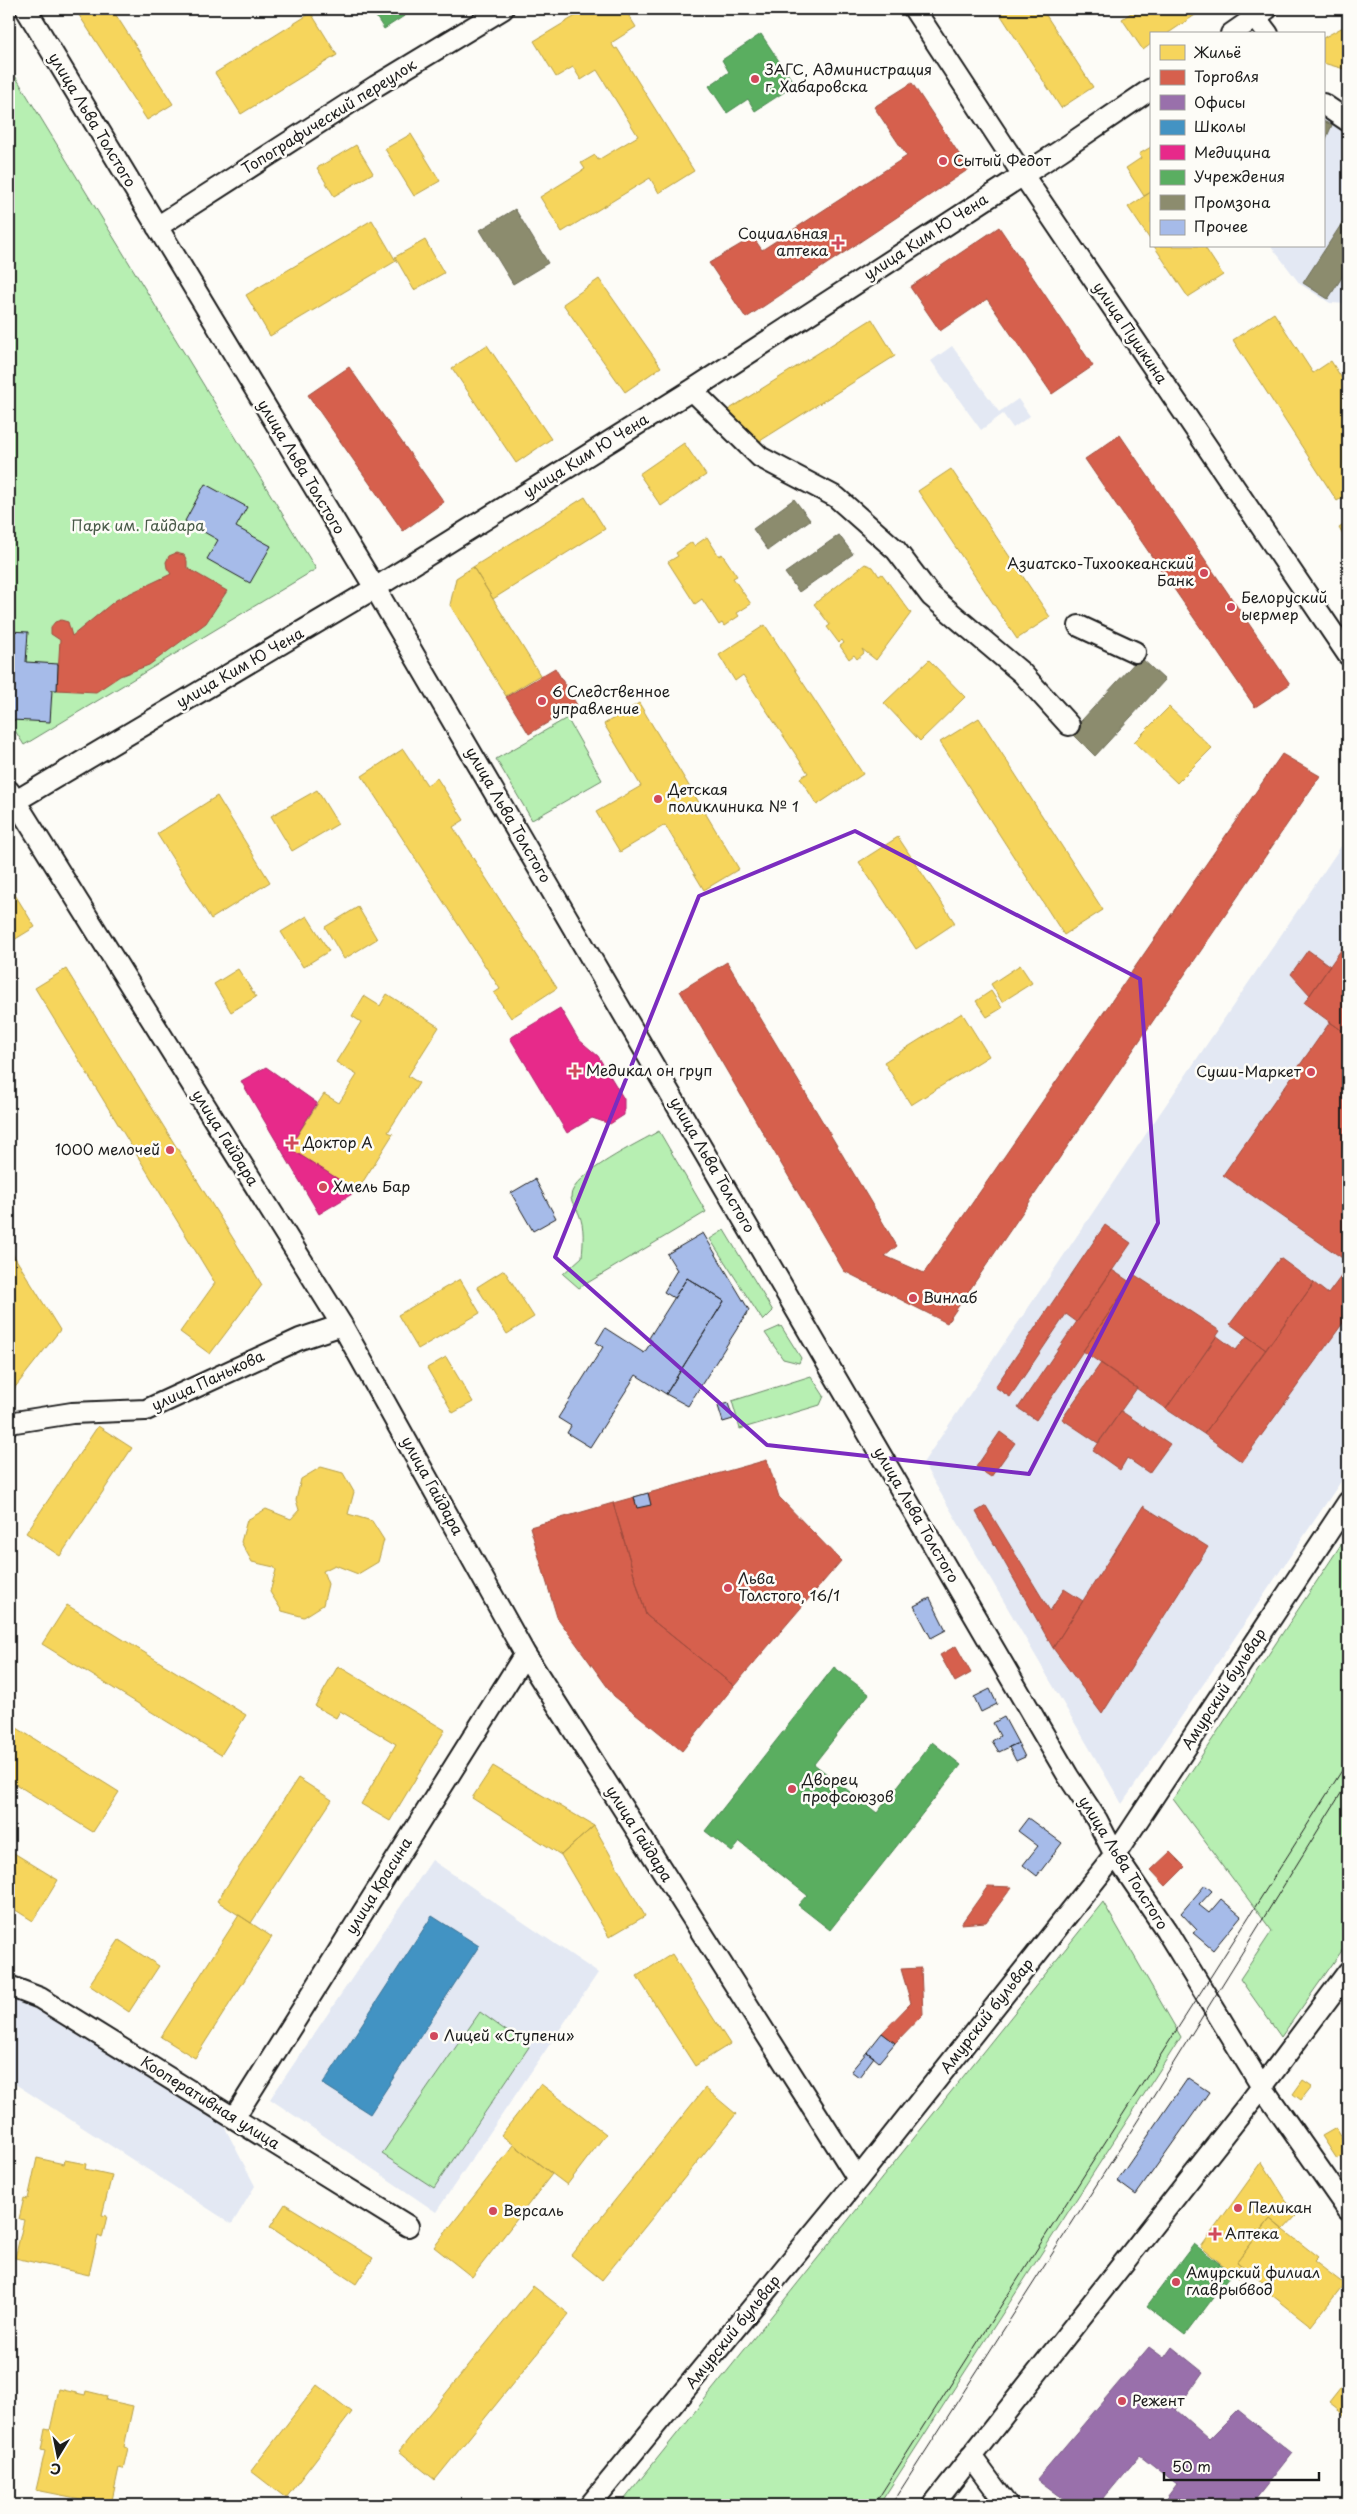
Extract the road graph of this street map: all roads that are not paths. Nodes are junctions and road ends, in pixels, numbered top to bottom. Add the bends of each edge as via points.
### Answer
1 (26, 9) edge
2 (503, 9) edge
3 (914, 9) edge
4 (1261, 13) edge
5 (1233, 32) edge
6 (1267, 32) edge
7 (1150, 89) edge
8 (1324, 105) edge
9 (1348, 121) edge
10 (1023, 174) junction
11 (157, 227) junction
12 (692, 390) junction
13 (375, 588) junction
14 (1079, 626) dead end
15 (1135, 652) dead end
16 (1348, 655) edge
17 (1069, 725) dead end
18 (11, 799) edge
19 (342, 1325) junction
20 (9, 1423) edge
21 (1348, 1502) edge
22 (525, 1654) junction
23 (1115, 1855) junction
24 (1348, 1972) edge
25 (9, 1986) edge
26 (1262, 2087) junction
27 (234, 2118) junction
28 (858, 2179) junction
29 (1348, 2210) edge
30 (408, 2226) dead end
31 (971, 2456) junction
32 (590, 2505) edge
33 (933, 2505) edge
34 (1007, 2505) edge

1 - 11 street, улица Льва Толстого
2 - 11 street, Топографический переулок via 376,86
3 - 10 street, улица Пушкина
4 - 5 street
4 - 6 street
7 - 10 street, улица Ким Ю Чена
8 - 9 street
10 - 12 street, улица Ким Ю Чена
10 - 16 street, улица Пушкина
11 - 13 street, улица Льва Толстого
12 - 13 street, улица Ким Ю Чена
12 - 17 street via 760,457 836,497 896,550 931,596 1022,673
13 - 18 street, улица Ким Ю Чена
13 - 23 street, улица Льва Толстого
14 - 15 street
18 - 19 street, улица Гайдара
19 - 20 street, улица Панькова via 300,1339 146,1410 72,1413
19 - 22 street, улица Гайдара
21 - 23 street, Амурский бульвар
22 - 27 street, улица Красина
22 - 28 street, улица Гайдара
23 - 26 street, улица Льва Толстого via 1166,1930
23 - 28 street, Амурский бульвар
24 - 26 street
25 - 27 street, Кооперативная улица via 40,1998
26 - 29 street, улица Льва Толстого
26 - 31 street
27 - 30 street, Кооперативная улица
28 - 32 street, Амурский бульвар
31 - 33 street
31 - 34 street

